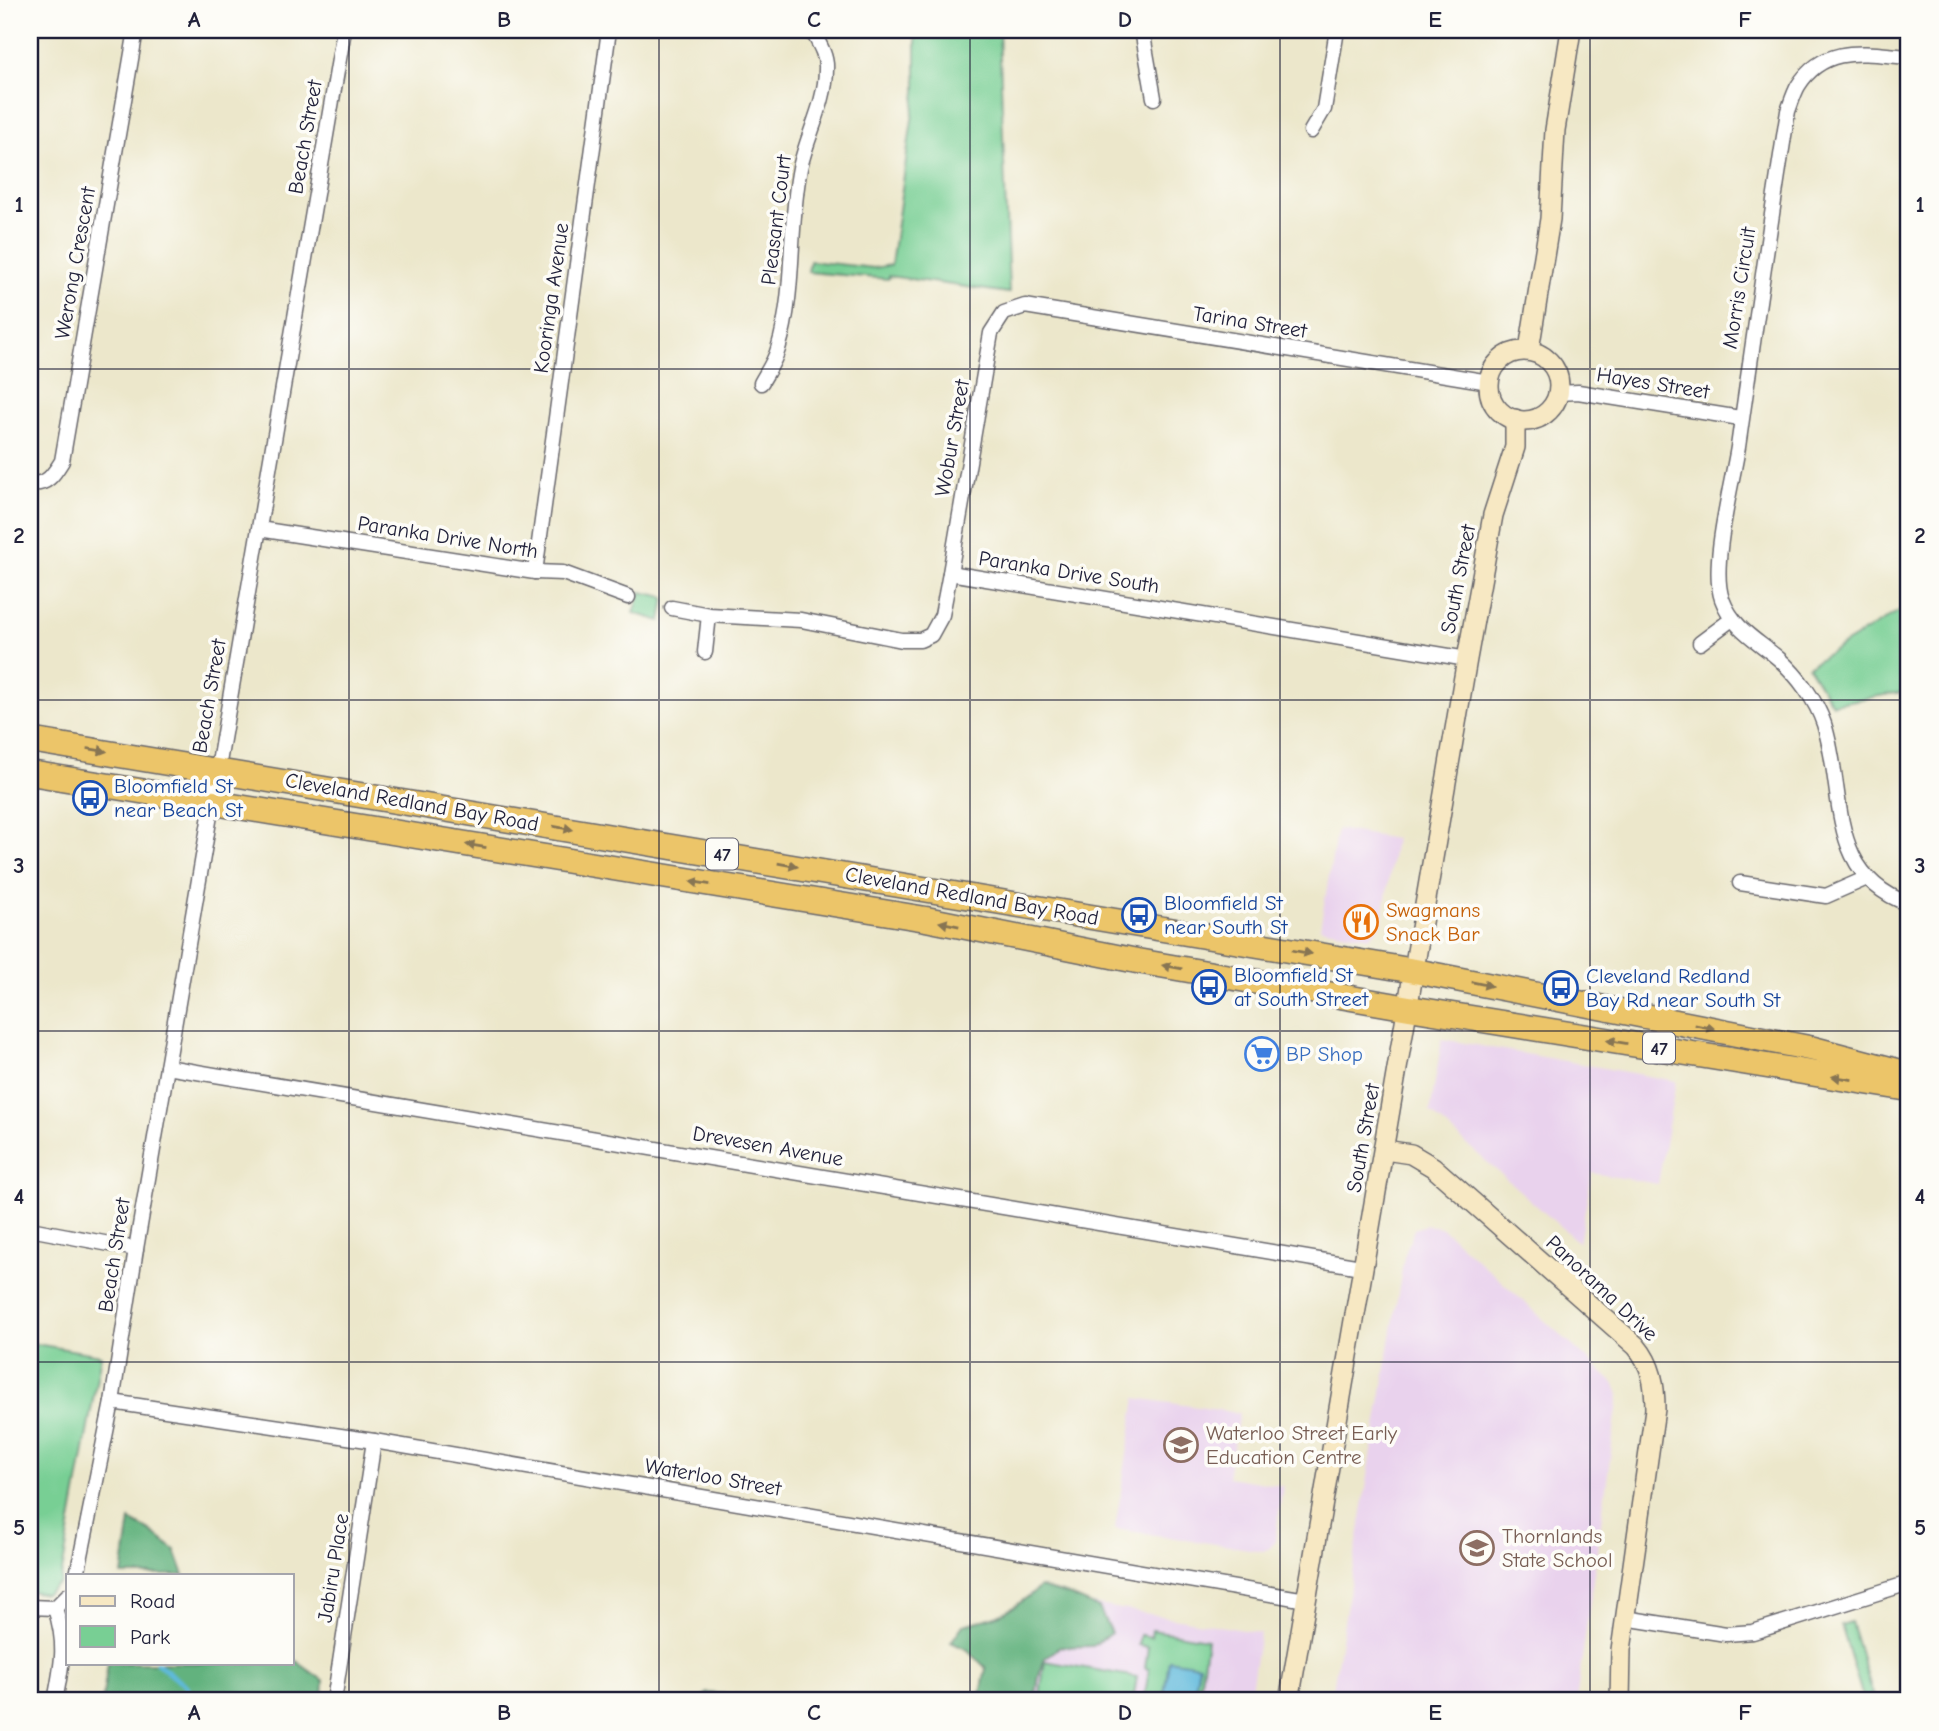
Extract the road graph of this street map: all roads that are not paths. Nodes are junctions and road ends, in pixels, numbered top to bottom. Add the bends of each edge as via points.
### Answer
1 (136, 30) edge
2 (344, 30) edge
3 (609, 30) edge
4 (802, 30) edge
5 (1142, 30) edge
6 (1337, 30) edge
7 (1571, 30) edge
8 (1909, 57) edge
9 (1154, 98) dead end
10 (1311, 131) dead end
11 (1004, 313) joint
12 (1529, 350) junction
13 (1489, 382) junction
14 (761, 383) dead end
15 (1559, 393) junction
16 (1740, 418) junction
17 (1515, 419) junction
18 (30, 483) edge
19 (259, 529) junction
20 (536, 572) junction
21 (950, 573) junction
22 (628, 597) dead end
23 (672, 608) dead end
24 (709, 615) junction
25 (1731, 619) junction
26 (1700, 643) dead end
27 (705, 652) dead end
28 (1467, 659) junction
29 (30, 740) edge
30 (218, 770) junction
31 (30, 773) edge
32 (212, 803) junction
33 (1867, 878) junction
34 (1740, 883) dead end
35 (1909, 904) edge
36 (1415, 971) junction
37 (1409, 1008) junction
38 (167, 1067) junction
39 (1909, 1074) edge
40 (1909, 1089) edge
41 (1385, 1150) junction
42 (30, 1229) edge
43 (136, 1249) junction
44 (1362, 1267) junction
45 (111, 1402) junction
46 (374, 1441) junction
47 (77, 1574) edge
48 (1909, 1583) edge
49 (66, 1597) edge
50 (1306, 1600) junction
51 (30, 1607) edge
52 (55, 1608) junction
53 (1625, 1618) junction
54 (55, 1701) edge
55 (334, 1701) edge
56 (1289, 1701) edge
57 (1620, 1701) edge

1 - 18 street, Werong Crescent via 62,461 51,478
2 - 19 street, Beach Street
3 - 20 street, Kooringa Avenue
4 - 14 street, Pleasant Court via 814,34 827,67 800,167 778,350
5 - 9 street
6 - 10 street via 1324,109
7 - 12 street via 1555,130 1550,219
8 - 16 street, Morris Circuit via 1852,53 1822,60 1799,85 1787,111
11 - 13 street, Tarina Street via 1025,306
11 - 21 street, Wobur Street via 991,333
12 - 13 street via 1503,358
12 - 15 street via 1553,365
13 - 17 street via 1495,405
15 - 16 street, Hayes Street via 1578,392
15 - 17 street via 1555,403 1537,418
16 - 25 street, Morris Circuit via 1717,570 1721,597
17 - 28 street, South Street via 1515,447 1493,515
19 - 20 street, Paranka Drive North
19 - 30 street, Beach Street
20 - 22 street, Paranka Drive North via 563,573
21 - 24 street, Paranka Drive South via 942,615 931,635 920,640 801,620
21 - 28 street, Paranka Drive South
23 - 24 street, Paranka Drive South
24 - 27 street
25 - 26 street
25 - 33 street, Morris Circuit via 1779,659 1804,687 1823,722 1840,821
28 - 36 street, South Street
29 -> 30 highway, Cleveland Redland Bay Road / 47
30 - 32 street, Beach Street
30 -> 36 highway, Cleveland Redland Bay Road / 47
31 - 32 highway, Cleveland Redland Bay Road / 47
37 -> 32 highway, Cleveland Redland Bay Road / 47 via 926,919
32 - 38 street, Beach Street
33 - 34 street via 1826,896
33 - 35 street, Morris Circuit
36 - 37 street, South Street
36 -> 39 highway, Cleveland Redland Bay Road / 47 via 1814,1049
40 -> 37 highway, Cleveland Redland Bay Road / 47
37 - 41 street, South Street
38 - 43 street, Beach Street
38 - 44 street, Drevesen Avenue
41 - 44 street, South Street
41 - 53 street, Panorama Drive via 1411,1154 1433,1167 1646,1358 1653,1375 1655,1409
42 - 43 street
43 - 45 street, Beach Street
44 - 50 street, South Street
45 - 46 street, Waterloo Street
45 - 47 street, Beach Street
46 - 50 street, Waterloo Street
46 - 55 street, Jabiru Place
48 - 53 street via 1753,1632 1726,1634
49 - 52 street
50 - 56 street, South Street
51 - 52 street
52 - 54 street via 64,1650
53 - 57 street, Panorama Drive

